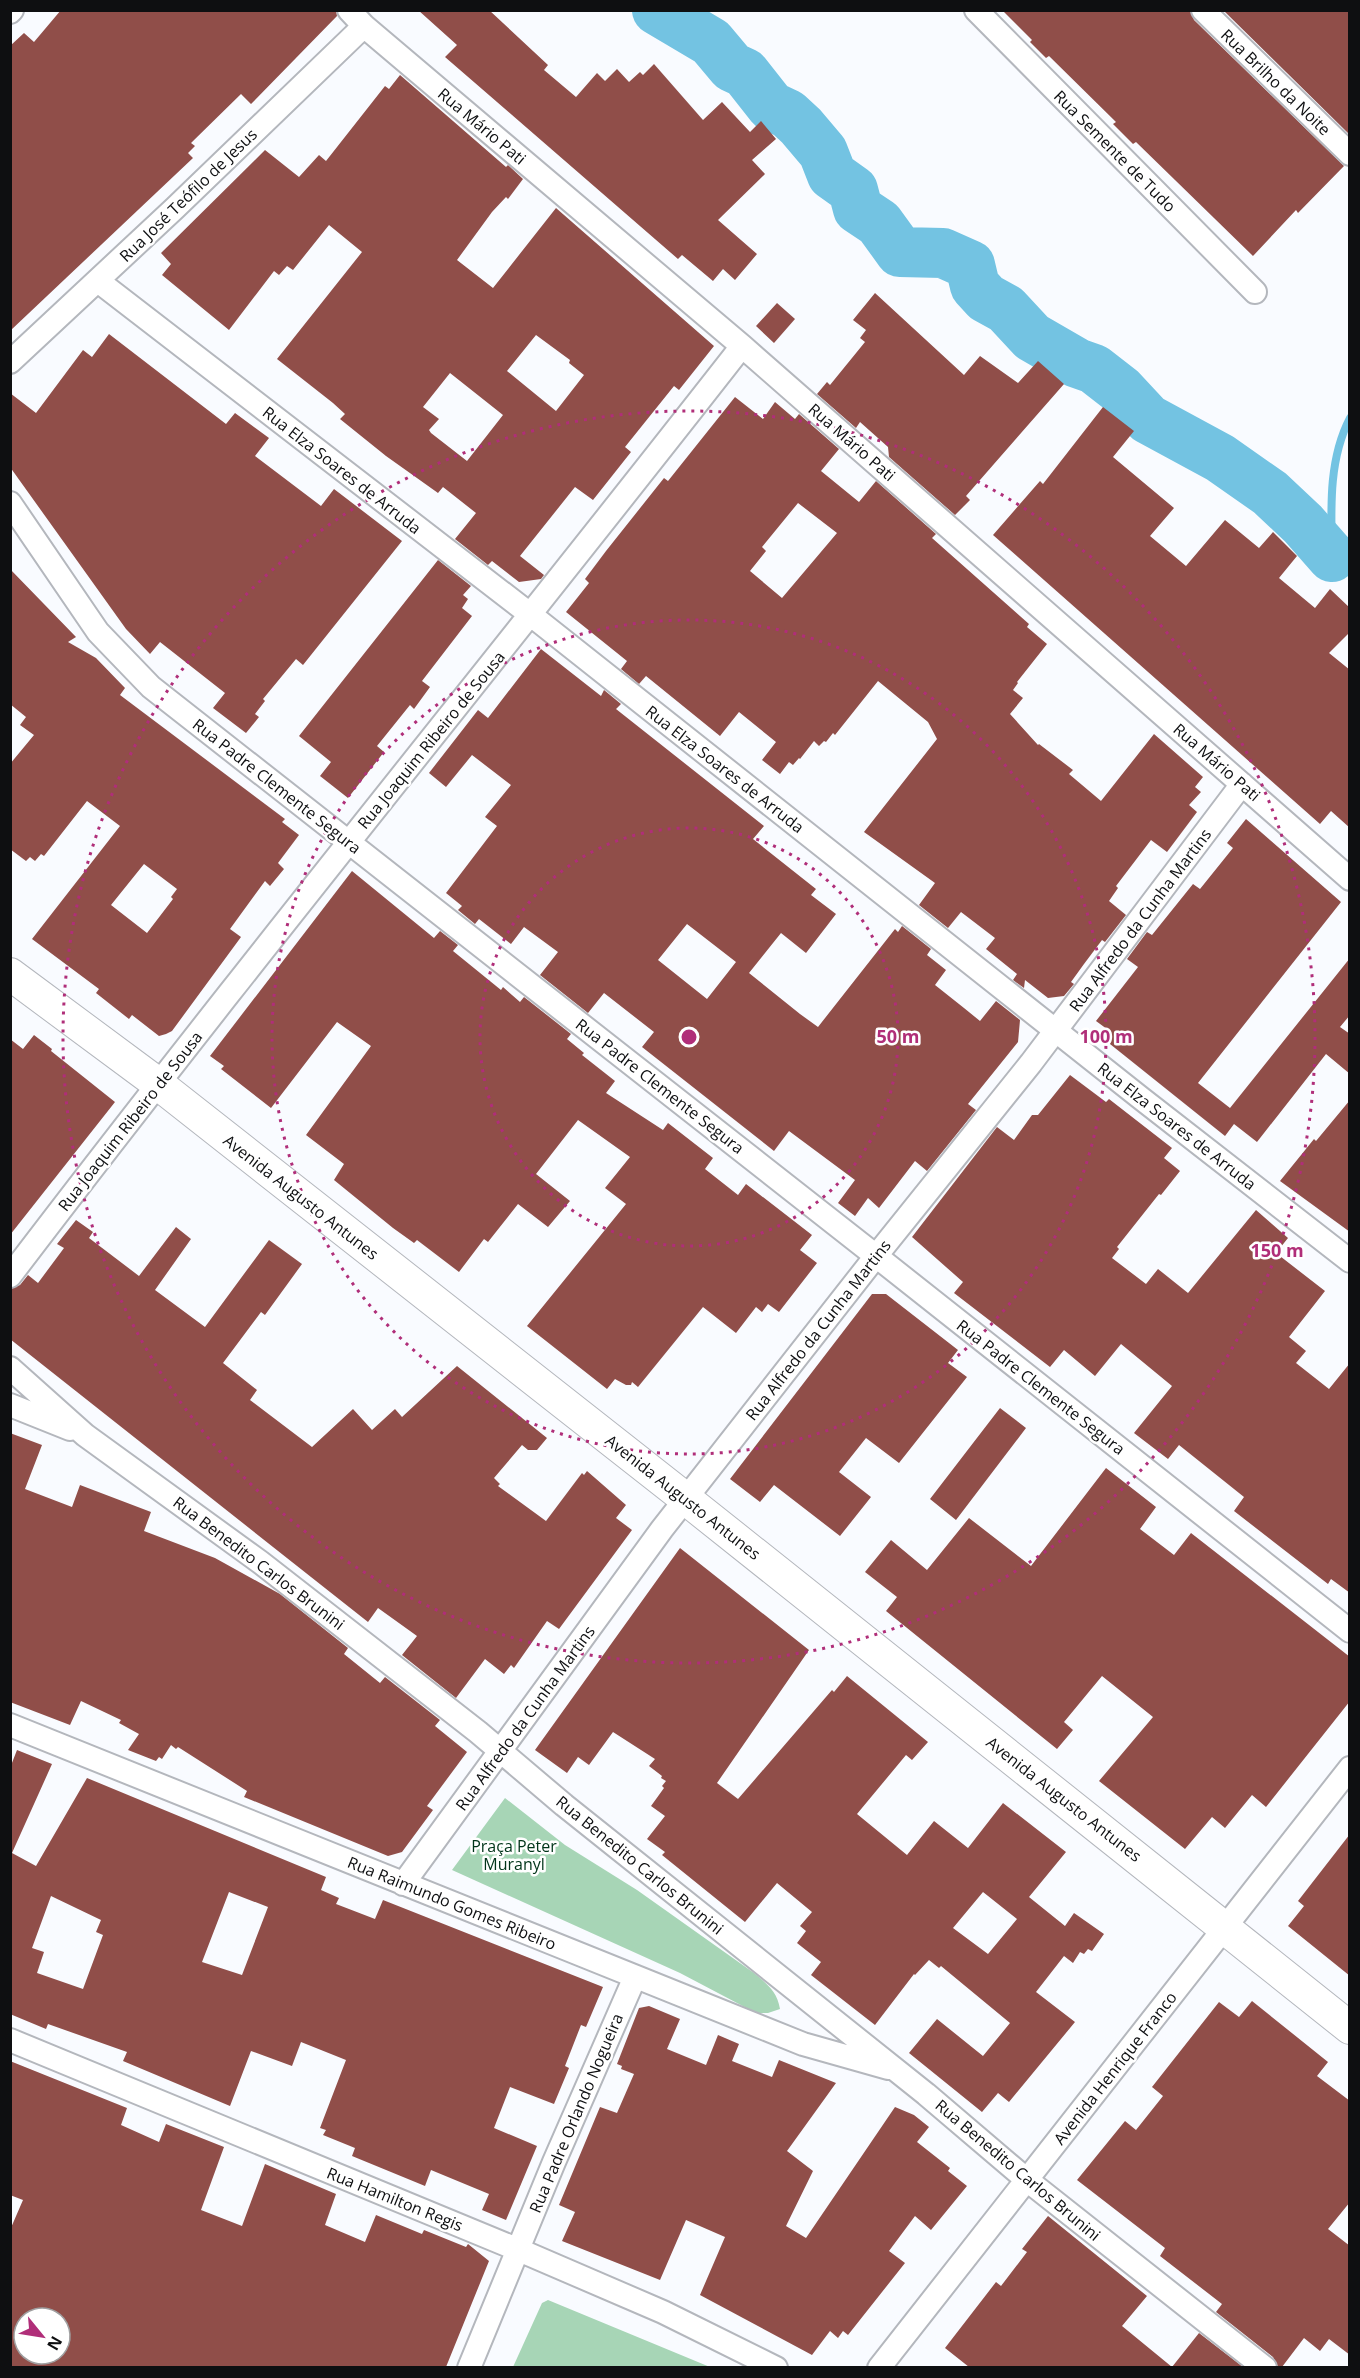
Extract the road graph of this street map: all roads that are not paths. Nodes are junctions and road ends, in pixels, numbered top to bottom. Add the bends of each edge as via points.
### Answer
1 (976, 10) edge
2 (1203, 10) edge
3 (357, 18) edge
4 (1350, 154) edge
5 (98, 281) junction
6 (1255, 292) dead end
7 (742, 346) junction
8 (10, 362) edge
9 (10, 503) edge
10 (531, 615) junction
11 (1242, 784) junction
12 (349, 842) junction
13 (1350, 879) edge
14 (10, 974) edge
15 (1056, 1030) junction
16 (157, 1083) junction
17 (876, 1256) junction
18 (1350, 1261) edge
19 (10, 1276) edge
20 (10, 1368) edge
21 (10, 1405) edge
22 (85, 1435) junction
23 (686, 1499) junction
24 (1350, 1631) edge
25 (10, 1725) edge
26 (501, 1752) junction
27 (1350, 1768) edge
28 (403, 1884) junction
29 (1224, 1927) junction
30 (634, 1977) junction
31 (1350, 2028) edge
32 (10, 2040) edge
33 (898, 2071) junction
34 (1027, 2180) junction
35 (519, 2250) junction
36 (469, 2367) edge
37 (776, 2367) edge
38 (879, 2367) edge
39 (1265, 2367) edge

1 - 6 street, Rua Semente de Tudo
2 - 4 street, Rua Brilho da Noite
3 - 5 street, Rua José Teófilo de Jesus
3 - 7 street, Rua Mário Pati
5 - 8 street, Rua José Teófilo de Jesus
5 - 10 street, Rua Elza Soares de Arruda
7 - 10 street, Rua Joaquim Ribeiro de Sousa
7 - 11 street, Rua Mário Pati
9 - 12 street, Rua Padre Clemente Segura via 98,632 151,687
10 - 12 street, Rua Joaquim Ribeiro de Sousa
10 - 15 street, Rua Elza Soares de Arruda
11 - 13 street, Rua Mário Pati
11 - 15 street, Rua Alfredo da Cunha Martins
12 - 16 street, Rua Joaquim Ribeiro de Sousa
12 - 17 street, Rua Padre Clemente Segura
14 - 16 street, Avenida Augusto Antunes
15 - 17 street, Rua Alfredo da Cunha Martins
15 - 18 street, Rua Elza Soares de Arruda
16 - 19 street, Rua Joaquim Ribeiro de Sousa
16 - 23 street, Avenida Augusto Antunes
17 - 23 street, Rua Alfredo da Cunha Martins
17 - 24 street, Rua Padre Clemente Segura
20 - 22 street, Rua Benedito Carlos Brunini
21 - 22 street
22 - 26 street, Rua Benedito Carlos Brunini via 260,1562
23 - 26 street, Rua Alfredo da Cunha Martins
23 - 29 street, Avenida Augusto Antunes
25 - 28 street, Rua Raimundo Gomes Ribeiro
26 - 28 street, Rua Alfredo da Cunha Martins
26 - 33 street, Rua Benedito Carlos Brunini
27 - 29 street, Avenida Henrique Franco
28 - 30 street, Rua Raimundo Gomes Ribeiro
29 - 31 street, Avenida Augusto Antunes
29 - 34 street, Avenida Henrique Franco
30 - 33 street, Rua Raimundo Gomes Ribeiro via 803,2044
30 - 35 street, Rua Padre Orlando Nogueira
32 - 35 street, Rua Hamilton Regis
33 - 34 street, Rua Benedito Carlos Brunini
34 - 38 street, Avenida Henrique Franco
34 - 39 street, Rua Benedito Carlos Brunini
35 - 36 street, Rua Padre Orlando Nogueira
35 - 37 street, Rua Hamilton Regis via 663,2312

